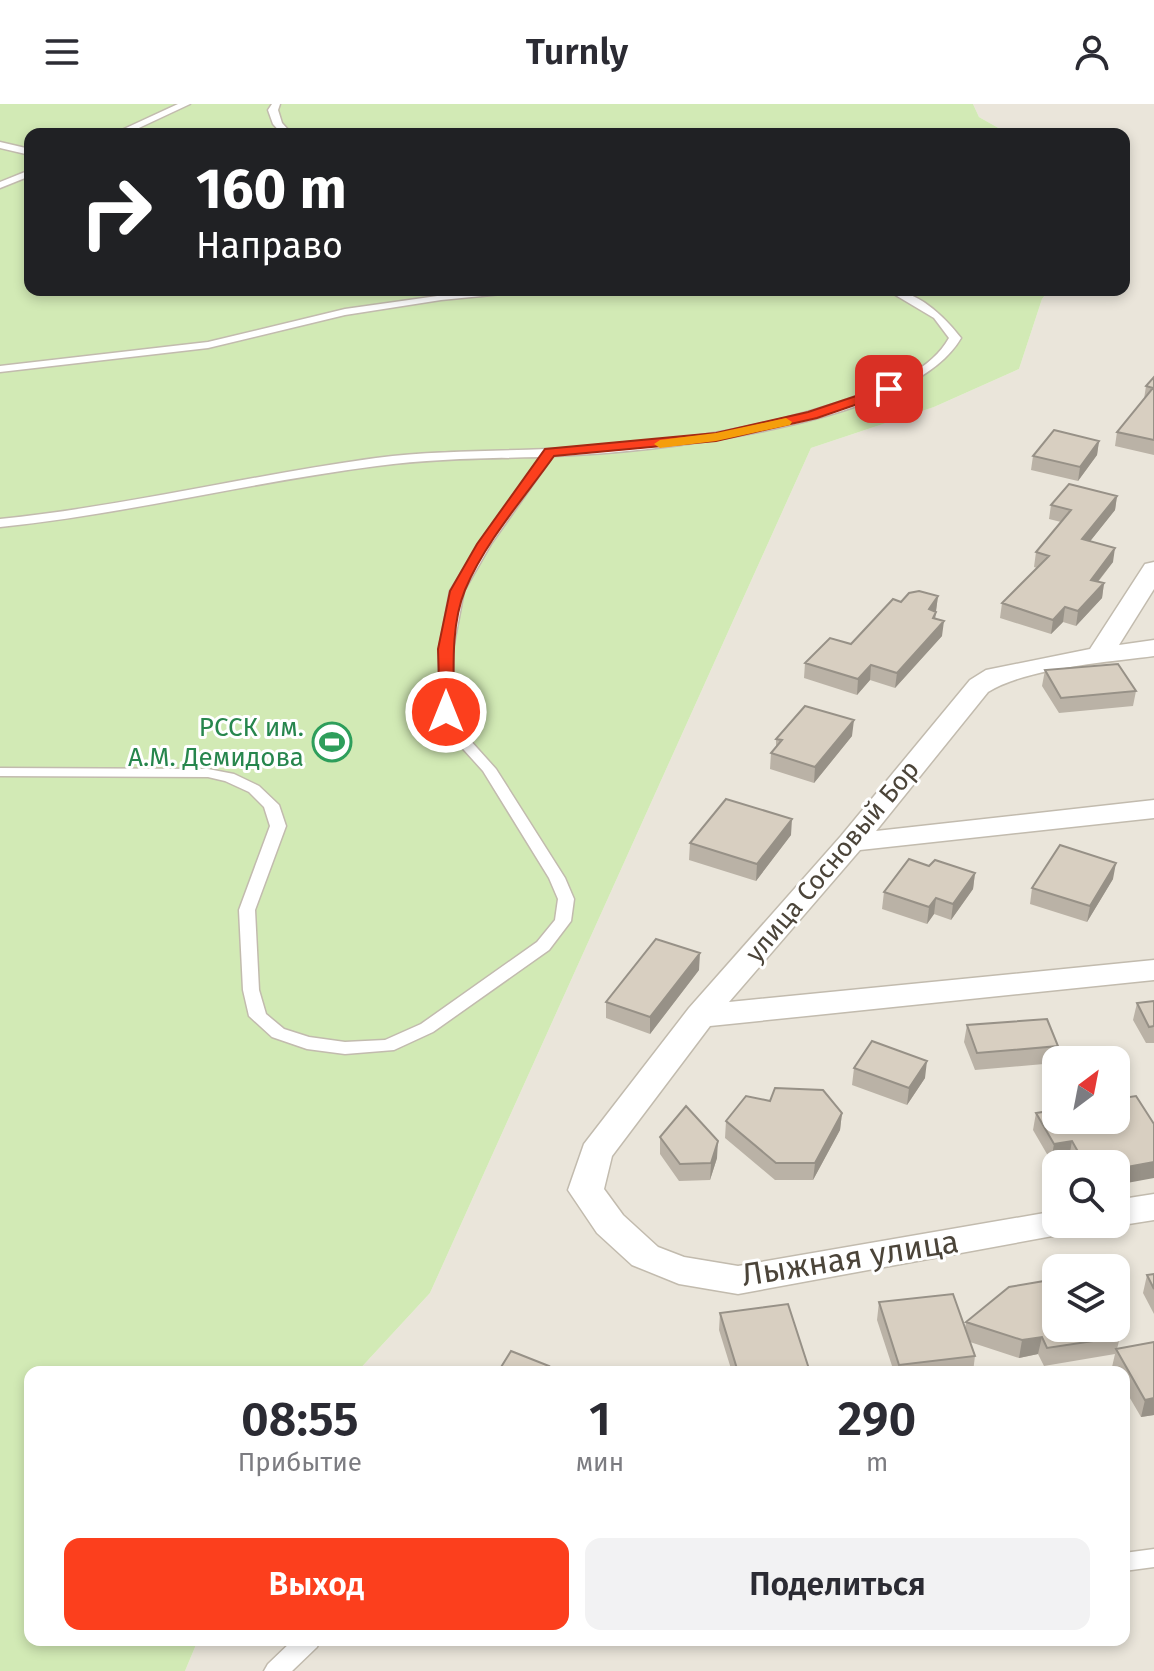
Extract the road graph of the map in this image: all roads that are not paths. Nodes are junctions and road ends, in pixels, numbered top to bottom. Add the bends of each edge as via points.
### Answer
1 (186, 104) edge
2 (276, 104) edge
3 (132, 128) edge
4 (282, 128) edge
5 (0, 145) edge
6 (24, 151) edge
7 (24, 175) edge
8 (0, 185) edge
9 (451, 296) edge
10 (903, 296) edge
11 (0, 369) edge
12 (550, 452) junction
13 (0, 523) edge
14 (1154, 569) edge
15 (1154, 648) edge
16 (1099, 655) junction
17 (0, 772) edge
18 (1154, 809) edge
19 (851, 842) junction
20 (1154, 970) edge
21 (700, 1016) junction
22 (1154, 1207) edge
23 (1130, 1211) edge
24 (610, 1224) joint
25 (1042, 1226) edge
26 (1154, 1558) edge
27 (1130, 1561) edge
28 (303, 1646) edge
29 (276, 1671) edge

1 - 3 lane
2 - 4 lane via 273,110
5 - 6 lane
7 - 8 lane
9 - 11 lane via 345,312 208,345
10 - 12 lane via 938,316 955,338 950,350 931,365 889,389 812,416 716,437
12 - 13 lane via 379,462 148,505
12 - 17 lane via 457,591 446,649 446,712 453,730 489,769 557,878 566,899 563,921 543,946 427,1028 388,1046 345,1048 278,1033 258,1016 251,990 247,910 278,826 271,805 254,789 208,773
14 - 16 street
15 - 16 street, улица Сосновый Бор
16 - 19 street, улица Сосновый Бор via 995,676 979,686
18 - 19 street
19 - 21 street, улица Сосновый Бор
20 - 21 street
21 - 24 street, улица Сосновый Бор via 596,1153 586,1190
22 - 23 street
24 - 25 street, Лыжная улица via 645,1256 679,1270 738,1280
26 - 27 lane
28 - 29 lane

